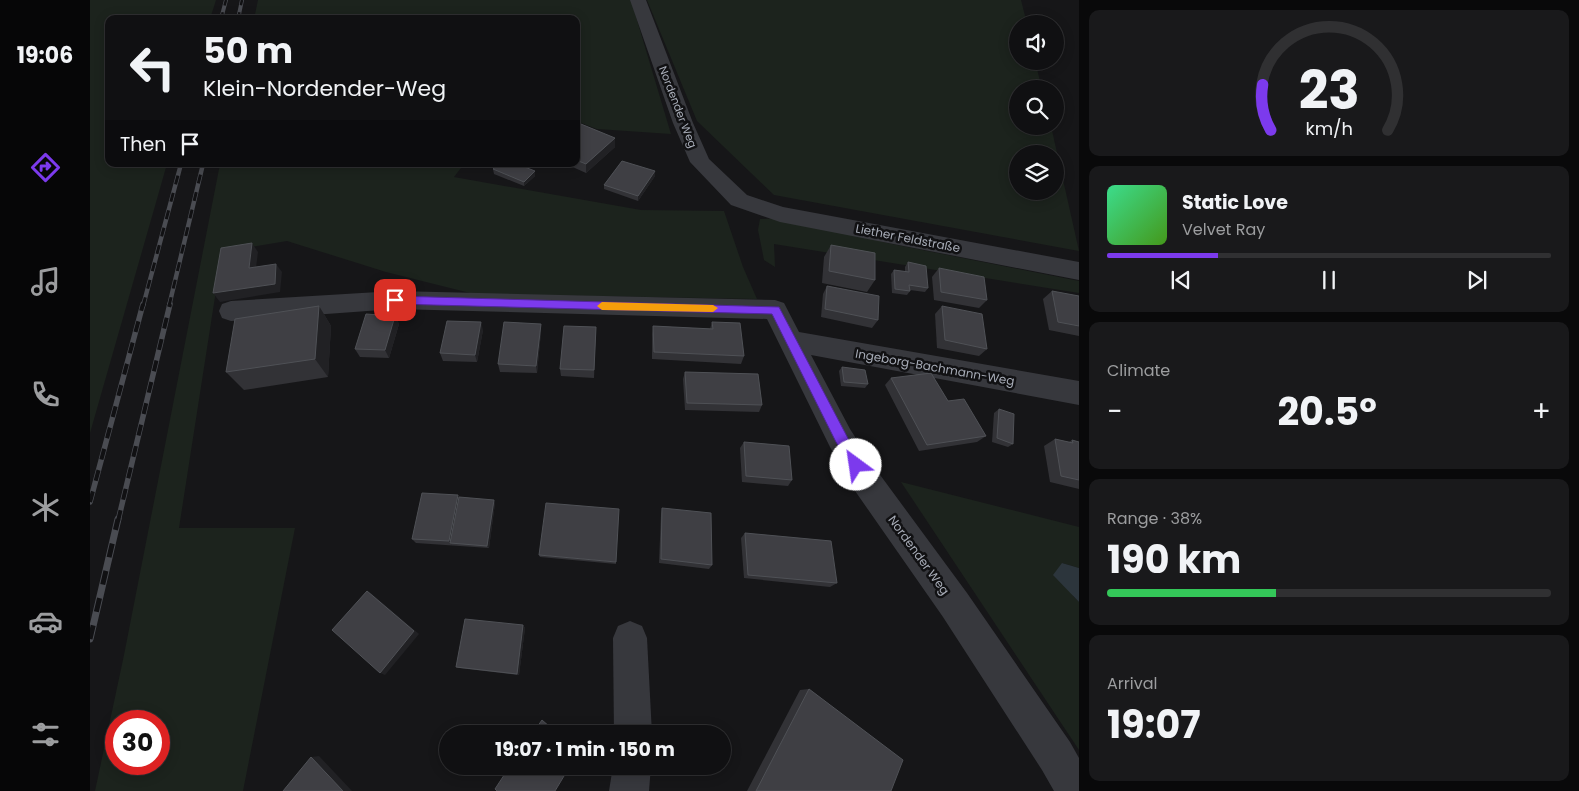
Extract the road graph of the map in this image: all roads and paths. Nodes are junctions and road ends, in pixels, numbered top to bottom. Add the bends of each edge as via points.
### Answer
1 (638, 0) edge
2 (739, 200) joint
3 (1079, 271) edge
4 (231, 311) dead end
5 (790, 341) junction
6 (1079, 393) edge
7 (630, 638) dead end
8 (633, 725) edge
9 (631, 775) edge
10 (629, 791) edge
11 (1076, 791) edge

1 - 2 street, Nordender Weg via 700,162
2 - 3 street, Liether Feldstraße via 780,214
4 - 5 street, Nordender Weg via 395,300 775,310
5 - 6 street, Ingeborg-Bachmann-Weg
5 - 11 street, Nordender Weg via 864,478 955,605
7 - 8 street
9 - 10 street

